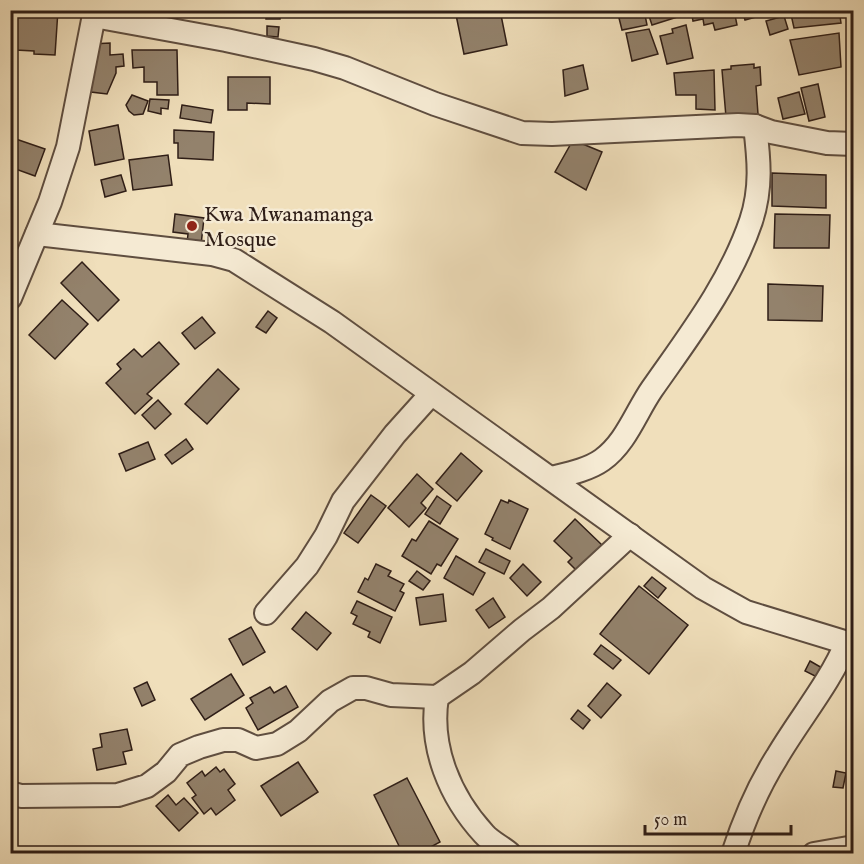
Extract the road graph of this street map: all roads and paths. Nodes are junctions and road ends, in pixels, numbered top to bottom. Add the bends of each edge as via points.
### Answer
1 (94, 13) edge
2 (755, 126) junction
3 (854, 144) edge
4 (37, 234) junction
5 (10, 298) edge
6 (431, 394) junction
7 (551, 478) junction
8 (630, 535) junction
9 (266, 613) dead end
10 (850, 644) edge
11 (437, 697) junction
12 (10, 794) edge
13 (854, 847) edge
14 (510, 854) edge
15 (734, 854) edge
16 (814, 854) edge

1 - 2 street via 314,59 522,133
1 - 4 street via 68,147
2 - 3 street via 827,143
2 - 7 street via 760,165 752,220 705,312 620,442 602,460
4 - 5 street
4 - 6 street via 212,254 234,260 332,322
6 - 7 street
6 - 9 street via 343,501 307,566
7 - 8 street
8 - 10 street via 703,588 746,612
8 - 11 street via 551,608
10 - 15 street via 761,783
11 - 12 street via 353,688 330,701 276,744 256,748 238,740 223,740 199,747 180,755 147,786 118,795
11 - 14 street via 434,714 439,757 452,790 485,836
13 - 16 street

